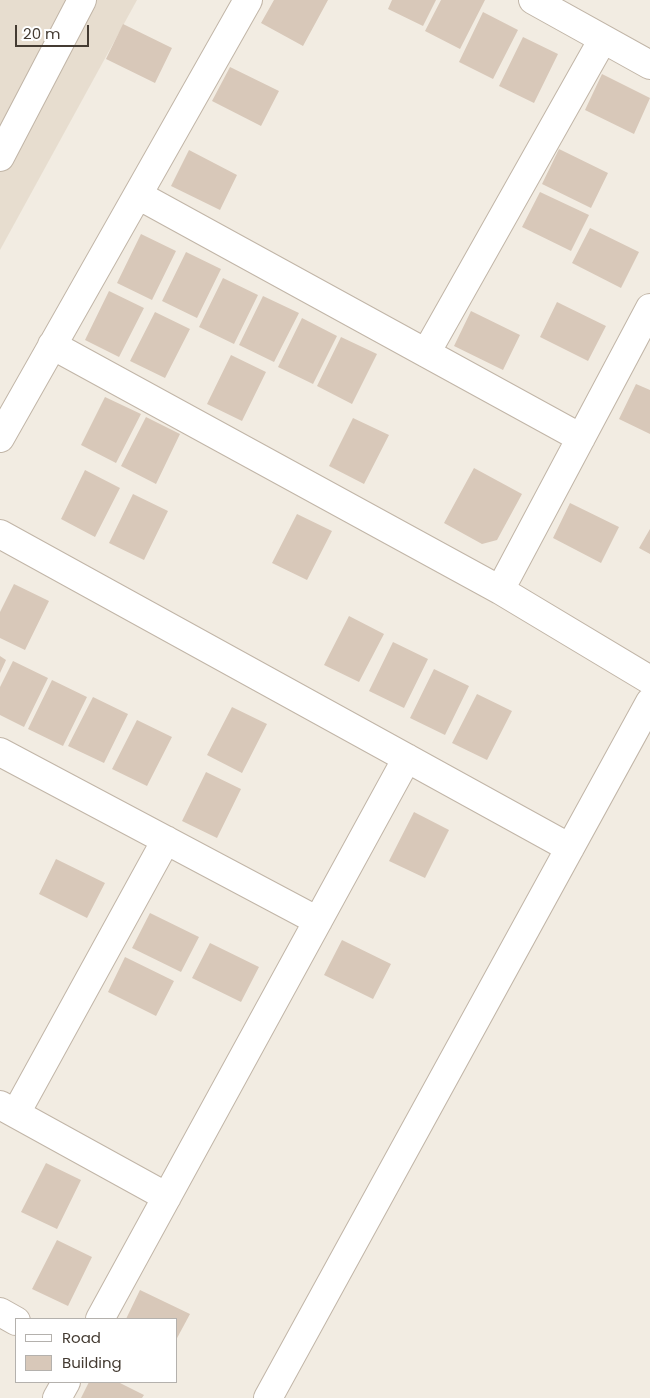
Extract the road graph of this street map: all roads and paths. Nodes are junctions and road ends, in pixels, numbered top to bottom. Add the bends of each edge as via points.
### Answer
1 (82, 0) edge
2 (248, 0) edge
3 (533, 0) edge
4 (603, 39) junction
5 (650, 65) edge
6 (0, 157) edge
7 (138, 195) junction
8 (650, 308) edge
9 (52, 345) junction
10 (426, 353) junction
11 (0, 438) edge
12 (581, 438) junction
13 (0, 534) edge
14 (500, 590) junction
15 (650, 680) edge
16 (650, 702) edge
17 (0, 752) edge
18 (407, 758) junction
19 (166, 840) junction
20 (570, 848) junction
21 (318, 920) junction
22 (8, 1109) edge
23 (167, 1197) junction
24 (0, 1312) edge
25 (101, 1318) edge
26 (15, 1320) edge
27 (65, 1383) edge
28 (57, 1398) edge
29 (268, 1398) edge

1 - 6 street
2 - 7 street
3 - 4 street
4 - 5 street
4 - 10 street
7 - 9 street
7 - 10 street
8 - 12 street
9 - 11 street
9 - 14 street
10 - 12 street
12 - 14 street
13 - 18 street
14 - 15 street
16 - 20 street
17 - 19 street
18 - 20 street
18 - 21 street
19 - 21 street
19 - 22 street
20 - 29 street
21 - 23 street
22 - 23 street
23 - 25 street
24 - 26 street
27 - 28 street

